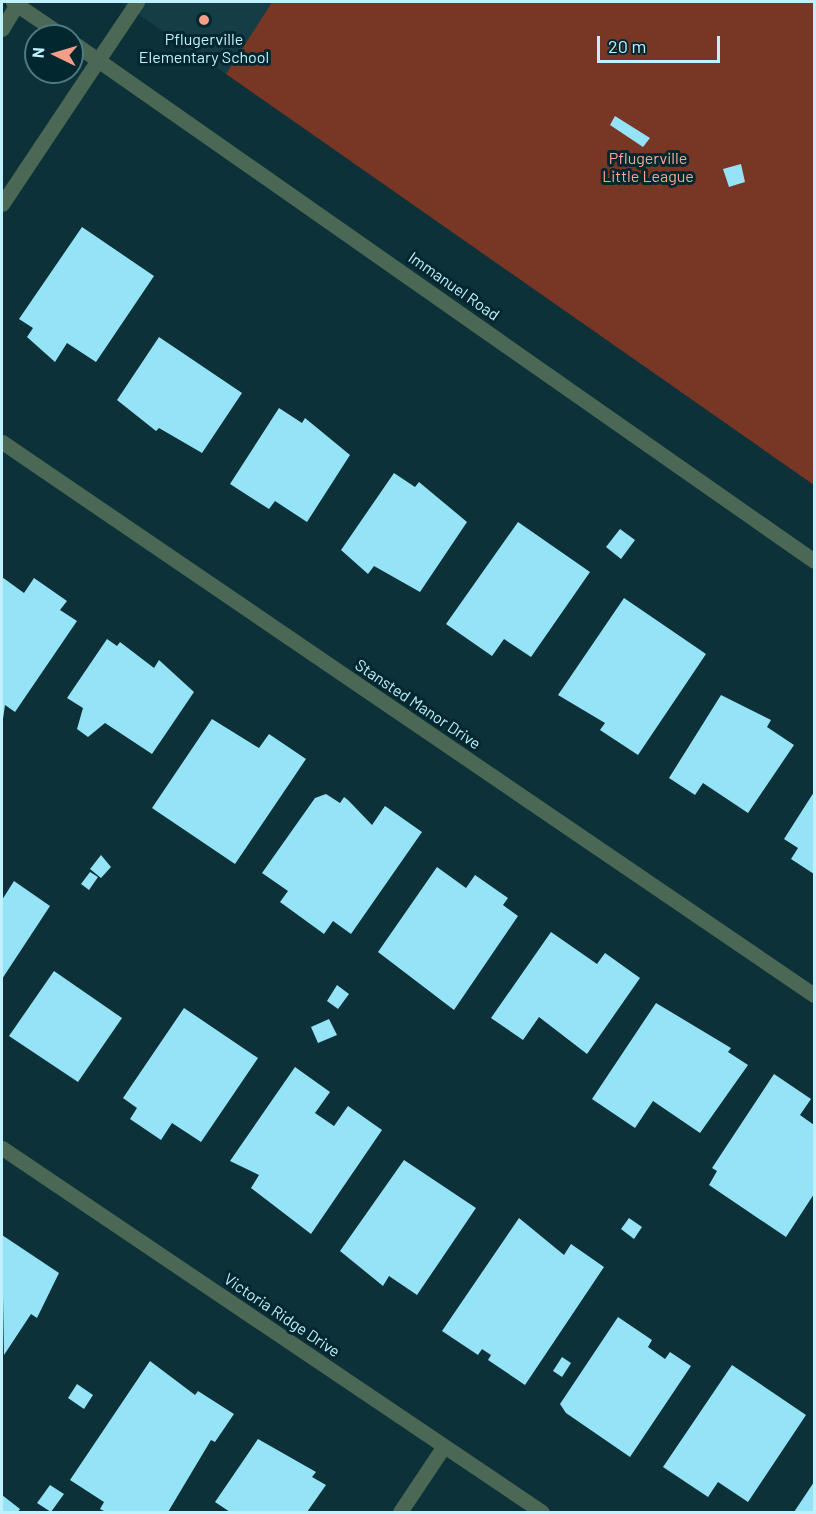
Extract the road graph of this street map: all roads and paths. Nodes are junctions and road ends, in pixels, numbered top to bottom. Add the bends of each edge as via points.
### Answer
1 (16, 2) edge
2 (137, 2) edge
3 (46, 24) edge
4 (2, 29) edge
5 (84, 50) edge
6 (98, 60) junction
7 (2, 204) edge
8 (2, 442) edge
9 (814, 561) edge
10 (814, 995) edge
11 (2, 1148) edge
12 (444, 1446) junction
13 (400, 1512) edge
14 (542, 1512) edge

1 - 3 street
1 - 4 street
2 - 6 street
5 - 6 street, Immanuel Road
6 - 7 street
6 - 9 street, Immanuel Road
8 - 10 street, Stansted Manor Drive
11 - 12 street, Victoria Ridge Drive
12 - 13 street
12 - 14 street, Victoria Ridge Drive

